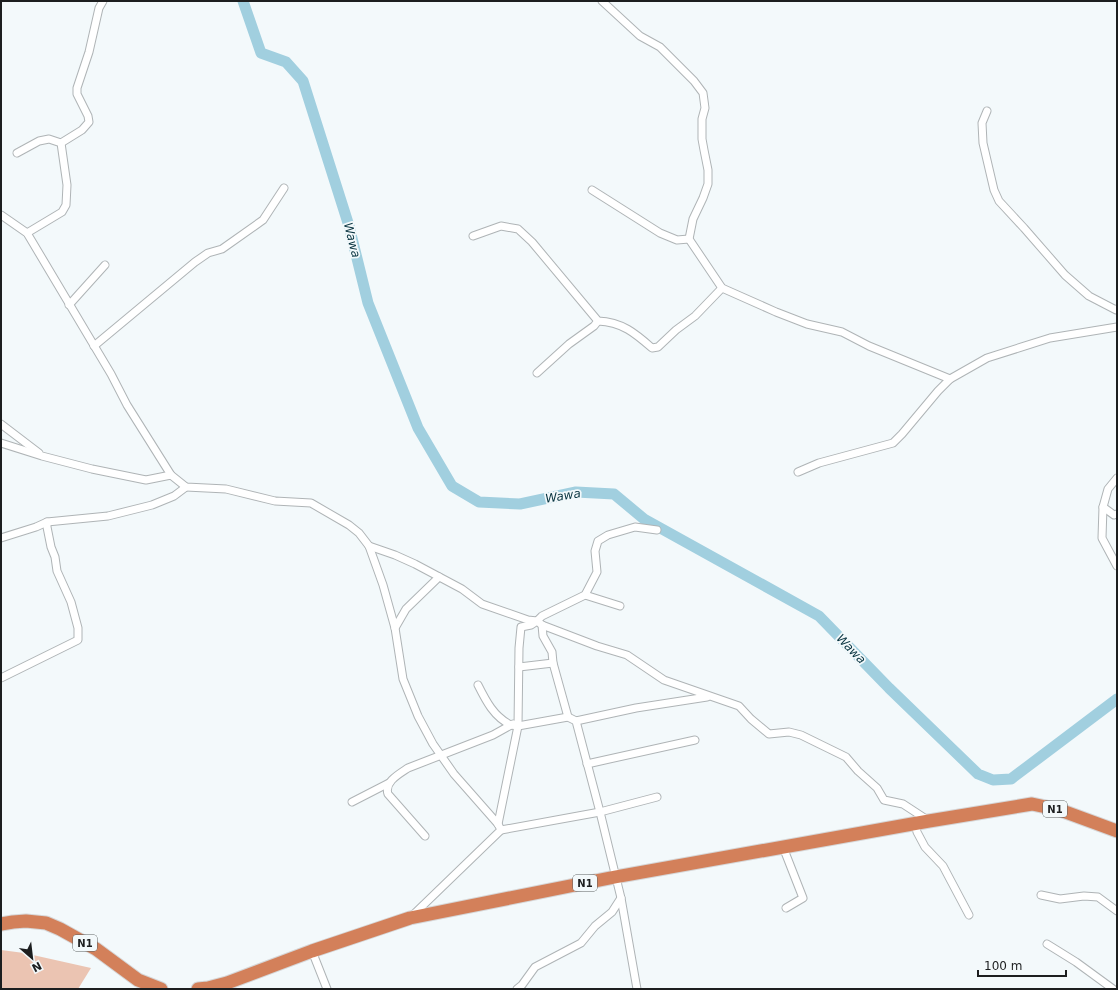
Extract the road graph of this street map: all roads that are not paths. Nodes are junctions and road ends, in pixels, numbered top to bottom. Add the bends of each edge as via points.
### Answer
1 (103, 1) edge
2 (602, 1) edge
3 (987, 111) dead end
4 (61, 143) junction
5 (17, 153) dead end
6 (284, 188) dead end
7 (592, 190) dead end
8 (1, 215) edge
9 (27, 233) junction
10 (473, 236) dead end
11 (689, 239) junction
12 (105, 265) dead end
13 (722, 288) junction
14 (69, 305) junction
15 (1117, 309) edge
16 (598, 321) junction
17 (1117, 327) edge
18 (94, 346) junction
19 (537, 373) dead end
20 (950, 379) junction
21 (1, 424) edge
22 (1, 443) edge
23 (42, 456) junction
24 (798, 472) dead end
25 (171, 475) junction
26 (1117, 478) edge
27 (186, 487) junction
28 (1103, 507) junction
29 (1117, 514) edge
30 (47, 522) junction
31 (657, 530) dead end
32 (1, 538) edge
33 (369, 546) junction
34 (1117, 566) edge
35 (439, 577) junction
36 (584, 595) junction
37 (620, 606) dead end
38 (540, 623) junction
39 (395, 628) junction
40 (553, 663) junction
41 (519, 667) junction
42 (1, 678) edge
43 (478, 685) dead end
44 (710, 697) junction
45 (568, 717) junction
46 (576, 721) junction
47 (516, 724) junction
48 (695, 740) dead end
49 (441, 756) junction
50 (587, 764) junction
51 (389, 783) junction
52 (657, 797) dead end
53 (352, 802) dead end
54 (600, 812) junction
55 (929, 821) junction
56 (915, 824) junction
57 (500, 827) junction
58 (1117, 831) edge
59 (425, 836) dead end
60 (783, 847) junction
61 (615, 877) junction
62 (1041, 895) dead end
63 (621, 898) junction
64 (786, 908) dead end
65 (1117, 911) edge
66 (969, 915) dead end
67 (410, 918) junction
68 (1, 924) edge
69 (1047, 944) dead end
70 (312, 951) junction
71 (224, 986) edge
72 (161, 989) edge
73 (198, 989) edge
74 (327, 989) edge
75 (517, 989) edge
76 (637, 989) edge
77 (1113, 989) edge

1 - 4 street via 77,88 89,122 82,130
2 - 11 street via 640,36 660,48 694,81 703,94 705,108 702,139 708,184 693,219
3 - 15 street via 982,123 983,143 999,201 1065,275 1089,296
4 - 5 street via 49,139 39,141
4 - 9 street via 67,185 66,205 62,212
6 - 18 street via 263,220 222,249 208,253 195,262
7 - 11 street via 660,233 677,240
8 - 9 street
9 - 14 street
10 - 16 street via 501,226 518,230 532,242
11 - 13 street
12 - 14 street
13 - 16 street via 695,316 658,347 652,348 634,332 620,325
13 - 20 street via 807,324 842,332 869,346
14 - 18 street
16 - 19 street
17 - 20 street via 1064,336 987,358
18 - 25 street
20 - 24 street via 893,442 819,463
21 - 23 street
22 - 23 street
23 - 25 street via 146,480
25 - 27 street
26 - 28 street via 1108,489
27 - 30 street via 174,496 152,505 108,516
27 - 33 street via 226,489 275,501 311,503 349,525
28 - 29 street via 1114,515
28 - 34 street via 1102,538
30 - 32 street
30 - 42 street via 57,570 71,602 78,628 78,640
31 - 36 street via 635,528 608,535 598,541 595,551 597,572
33 - 35 street via 415,564
33 - 39 street
35 - 38 street via 462,589 482,604
35 - 39 street via 406,609
36 - 37 street
36 - 38 street via 542,616
38 - 40 street via 543,636 552,652
38 - 41 street via 521,627
38 - 44 street via 597,646 628,655 664,680
39 - 49 street via 403,679 418,716
40 - 41 street
40 - 45 street
41 - 47 street
43 - 47 street via 502,721
44 - 46 street via 636,708
44 - 55 street via 739,706 769,734 789,732 801,735 846,757 877,788 884,800 903,804
45 - 46 street
45 - 47 street
46 - 50 street
47 - 49 street
47 - 57 street
48 - 50 street
49 - 51 street via 408,768
49 - 57 street
50 - 54 street
51 - 53 street
51 - 59 street via 388,794
52 - 54 street
54 - 57 street
54 - 61 street
55 - 56 highway, N1
55 - 58 highway, N1 via 1032,804 1060,810
56 - 60 highway, N1
56 - 66 street via 925,847 943,866
57 - 67 street
60 - 61 highway, N1
60 - 64 street via 803,898
61 - 63 street
61 - 67 highway, N1
62 - 65 street via 1060,899 1098,897
63 - 75 street via 612,912 594,926 580,943 535,967
63 - 76 street
67 - 70 highway, N1
68 - 72 highway, N1 via 26,921 46,923 60,928 96,949 138,980
69 - 77 street
70 - 71 highway, N1
70 - 74 street
71 - 73 highway, N1

